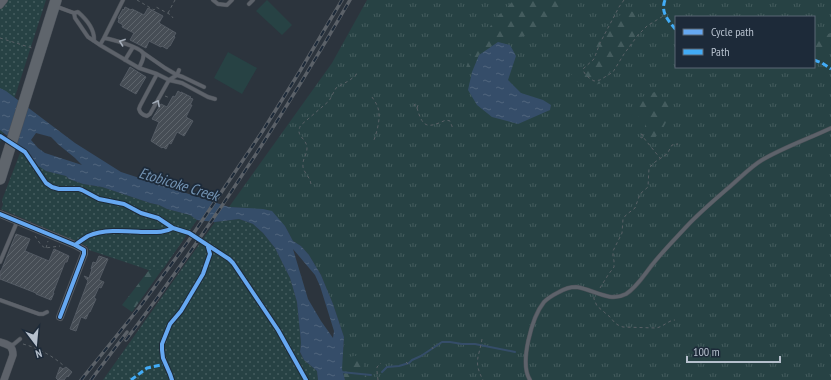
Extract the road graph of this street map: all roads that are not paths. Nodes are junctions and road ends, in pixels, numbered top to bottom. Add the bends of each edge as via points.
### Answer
1 (4, 0) edge
2 (123, 0) edge
3 (213, 0) edge
4 (232, 0) edge
5 (254, 0) edge
6 (55, 3) edge
7 (250, 4) dead end
8 (0, 5) edge
9 (74, 13) junction
10 (104, 38) junction
11 (94, 41) junction
12 (100, 45) junction
13 (133, 47) junction
14 (141, 51) junction
15 (126, 60) junction
16 (139, 68) junction
17 (179, 70) dead end
18 (157, 74) junction
19 (177, 75) junction
20 (169, 80) junction
21 (204, 87) dead end
22 (215, 99) dead end
23 (831, 128) edge
24 (0, 179) edge
25 (0, 214) edge
26 (17, 222) junction
27 (0, 262) edge
28 (0, 300) edge
29 (47, 312) dead end
30 (60, 317) dead end
31 (20, 339) dead end
32 (0, 342) edge
33 (11, 348) junction
34 (4, 380) edge
35 (530, 380) edge

1 - 8 street
2 - 10 lane
3 - 4 lane via 218,4 227,5
5 - 7 lane
6 - 9 lane
6 - 24 main road
9 - 11 lane via 88,37
9 - 11 lane via 78,12 84,18
10 - 12 lane
13 -> 10 lane
11 - 12 lane
12 - 15 lane
13 - 14 lane
13 - 15 lane
14 - 16 lane via 143,60
14 - 19 lane
15 - 16 lane
16 - 18 lane
17 - 19 lane
18 - 20 lane
18 -> 20 lane via 139,109 143,115 147,116 153,110
19 - 20 lane
19 - 21 lane
20 - 22 lane via 182,83
23 - 35 lane via 761,160 747,171 688,225 631,291 617,297 575,287 567,288 543,303 536,314 529,335 526,364
25 - 26 street
26 - 27 lane
26 - 30 street via 75,245 84,252
28 - 29 lane via 39,314
31 - 33 lane
32 - 33 street
33 - 34 street via 13,355

